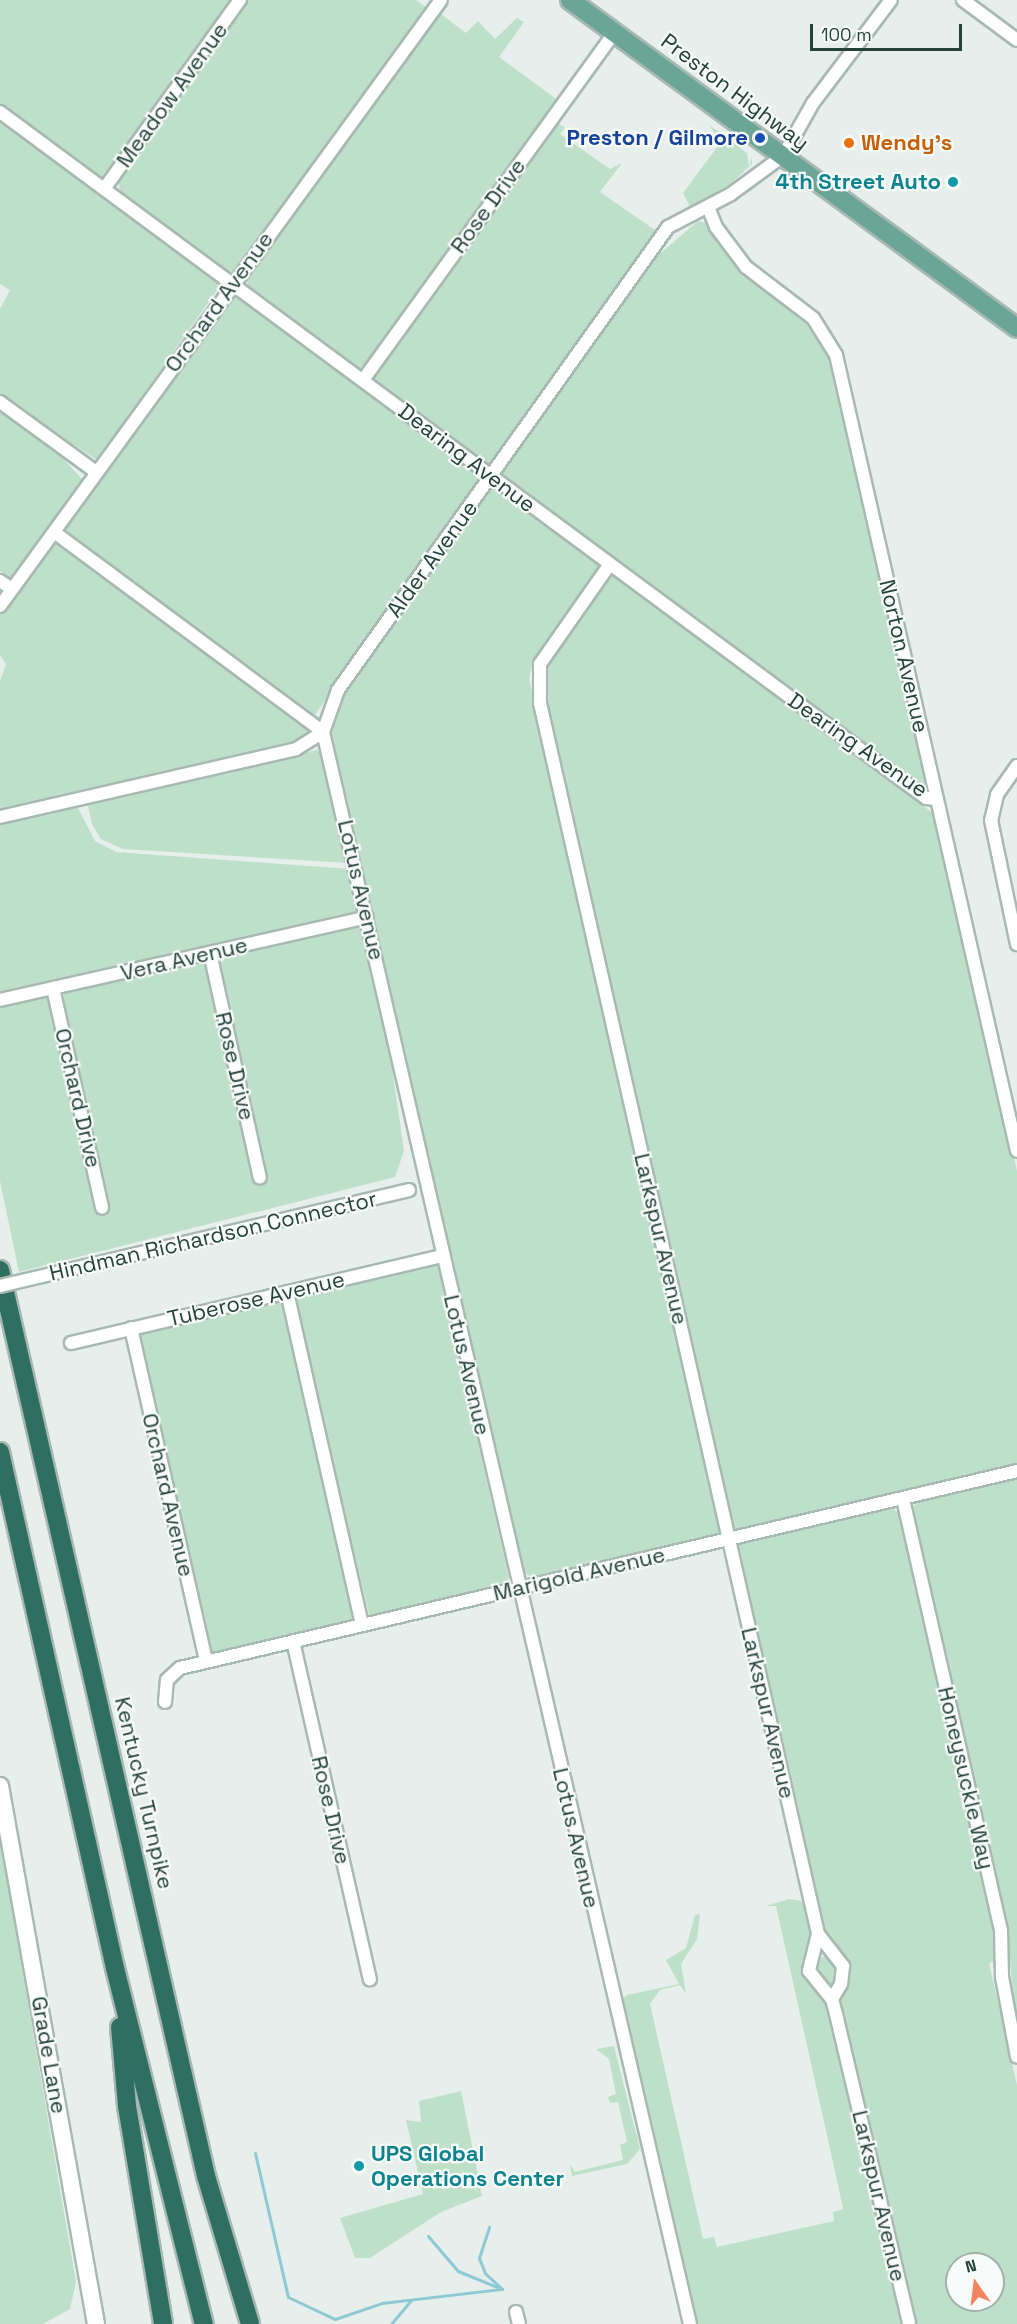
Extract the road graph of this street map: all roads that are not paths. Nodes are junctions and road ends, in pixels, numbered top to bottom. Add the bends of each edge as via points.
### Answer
1 (240, 0) edge
2 (441, 0) edge
3 (570, 0) edge
4 (891, 0) edge
5 (963, 0) edge
6 (614, 33) junction
7 (1017, 40) edge
8 (0, 112) edge
9 (783, 156) junction
10 (104, 189) junction
11 (708, 207) junction
12 (233, 284) junction
13 (1017, 328) edge
14 (363, 380) junction
15 (0, 402) edge
16 (96, 472) junction
17 (492, 477) junction
18 (54, 532) junction
19 (610, 564) junction
20 (0, 581) edge
21 (12, 590) junction
22 (0, 606) edge
23 (323, 732) junction
24 (1017, 766) edge
25 (936, 799) junction
26 (0, 817) edge
27 (368, 917) junction
28 (1017, 944) edge
29 (210, 953) junction
30 (53, 988) junction
31 (0, 1000) edge
32 (1017, 1151) edge
33 (261, 1178) dead end
34 (426, 1186) junction
35 (102, 1208) dead end
36 (441, 1256) junction
37 (0, 1270) edge
38 (0, 1286) edge
39 (287, 1292) junction
40 (131, 1328) junction
41 (71, 1343) dead end
42 (0, 1452) edge
43 (1017, 1471) edge
44 (903, 1499) junction
45 (729, 1539) junction
46 (519, 1587) junction
47 (362, 1624) junction
48 (293, 1641) junction
49 (206, 1662) junction
50 (165, 1702) dead end
51 (0, 1786) edge
52 (818, 1934) junction
53 (115, 1968) junction
54 (370, 1979) dead end
55 (832, 1999) junction
56 (1017, 2058) edge
57 (96, 2324) edge
58 (163, 2324) edge
59 (204, 2324) edge
60 (250, 2324) edge
61 (690, 2324) edge
62 (909, 2324) edge

1 - 10 street, Meadow Avenue
2 - 12 street, Orchard Avenue
3 - 6 main road, Preston Highway
4 - 9 street via 813,103
5 - 7 street
6 - 9 main road, Preston Highway
6 - 14 street, Rose Drive
8 - 10 street, Dearing Avenue
9 - 11 street, Alder Avenue
9 - 13 main road, Preston Highway
10 - 12 street, Dearing Avenue
11 - 17 street, Alder Avenue via 668,227
11 - 25 street, Norton Avenue via 716,227 746,267 813,318 836,355
12 - 14 street, Dearing Avenue
12 - 16 street, Orchard Avenue
14 - 17 street, Dearing Avenue
15 - 16 street
16 - 18 street, Orchard Avenue
17 - 19 street, Dearing Avenue
17 - 23 street, Alder Avenue via 338,690
18 - 21 street, Orchard Avenue
18 - 23 street
19 - 25 street, Dearing Avenue via 926,798
19 - 45 street, Larkspur Avenue via 546,654 536,678
20 - 21 street
21 - 22 street, Orchard Avenue
23 - 26 street via 296,749
23 - 27 street, Lotus Avenue
24 - 28 street via 993,806 997,855
25 - 32 street, Norton Avenue
27 - 29 street, Vera Avenue
27 - 34 street, Lotus Avenue
29 - 30 street, Vera Avenue
29 - 33 street, Rose Drive
30 - 31 street, Vera Avenue
30 - 35 street, Orchard Drive
34 - 36 street, Lotus Avenue
34 - 38 street, Hindman Richardson Connector, bridge
36 - 39 street, Tuberose Avenue
36 - 46 street, Lotus Avenue
37 - 60 highway, Kentucky Turnpike via 206,2176
39 - 40 street, Tuberose Avenue
39 - 47 street
40 - 41 street, Tuberose Avenue
40 - 49 street, Orchard Avenue
42 - 53 highway
43 - 44 street, Marigold Avenue
44 - 45 street, Marigold Avenue
44 - 56 street, Honeysuckle Way via 1001,1930 1002,1977
45 - 46 street, Marigold Avenue
45 - 52 street, Larkspur Avenue
46 - 47 street, Marigold Avenue
46 - 61 street, Lotus Avenue
47 - 48 street, Marigold Avenue
48 - 49 street, Marigold Avenue
48 - 54 street, Rose Drive
49 - 50 street, Marigold Avenue via 180,1668 167,1680
51 - 57 main road, Grade Lane
52 - 55 street, Larkspur Avenue via 809,1971
52 - 55 street, Larkspur Avenue via 843,1966 841,1984
53 - 58 highway via 127,2106
53 - 59 highway
55 - 62 street, Larkspur Avenue

